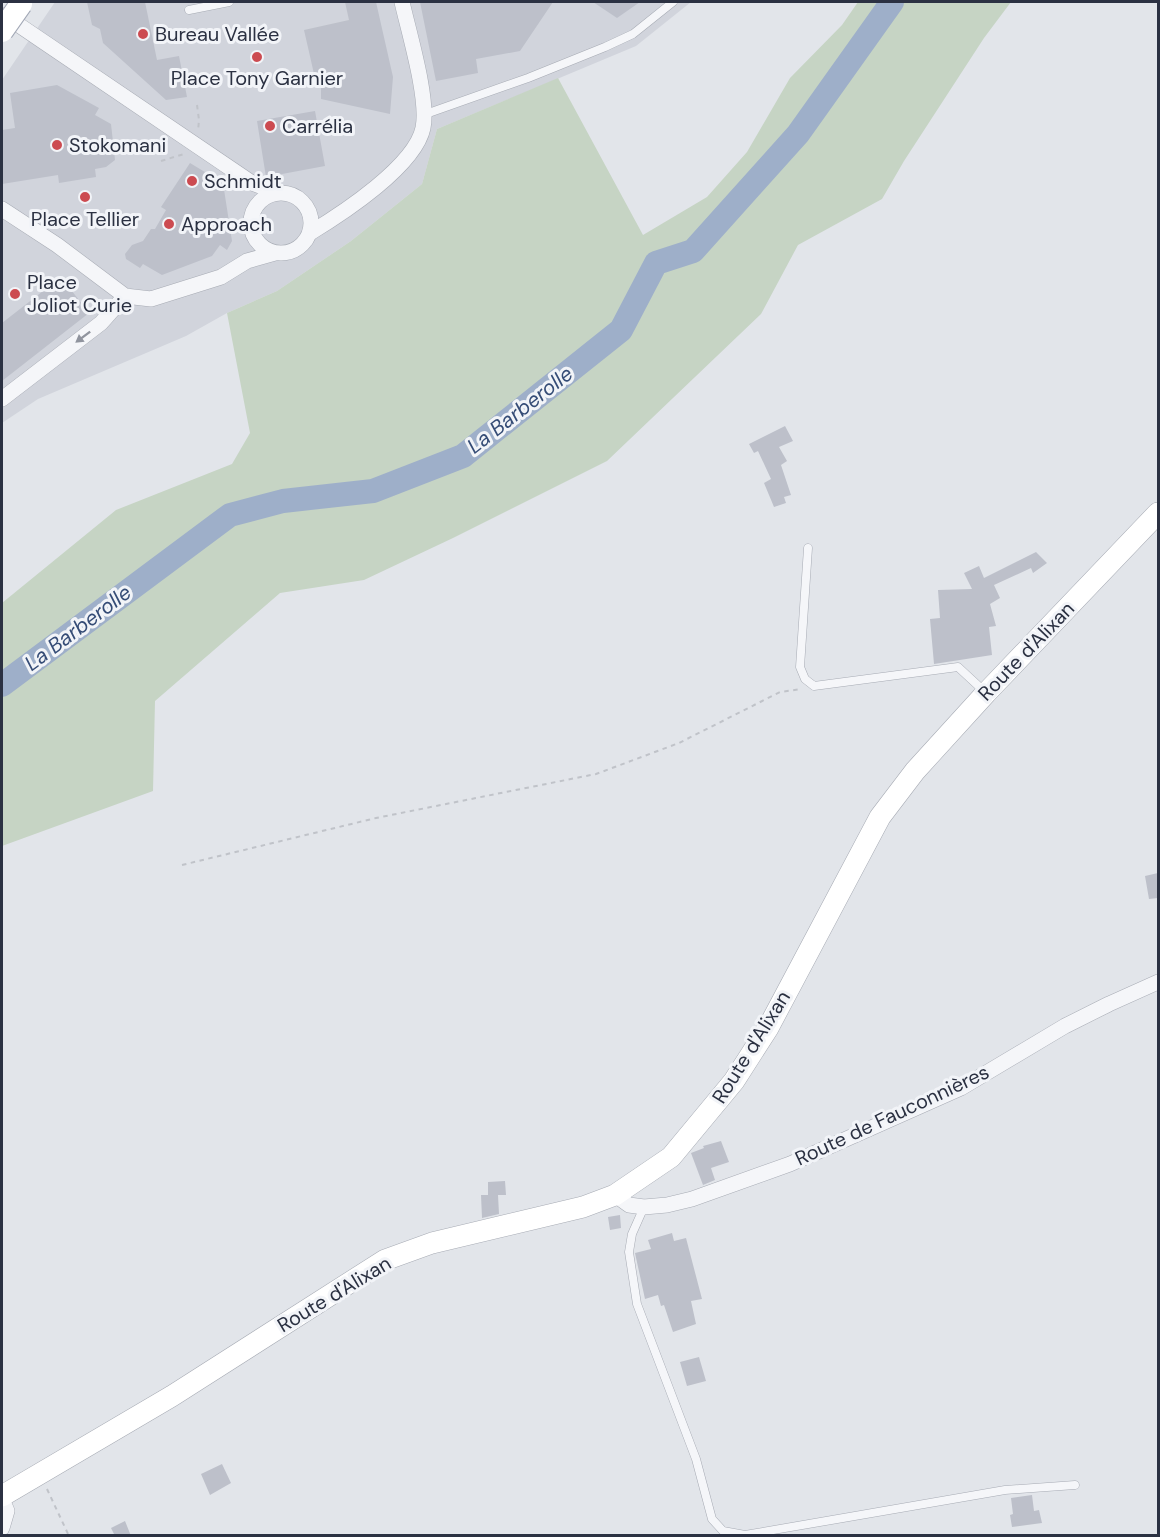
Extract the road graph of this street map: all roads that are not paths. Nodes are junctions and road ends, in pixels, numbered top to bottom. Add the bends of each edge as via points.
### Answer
1 (229, 2) edge
2 (402, 2) edge
3 (673, 2) edge
4 (217, 3) edge
5 (15, 6) edge
6 (189, 10) dead end
7 (2, 31) edge
8 (423, 115) junction
9 (252, 183) junction
10 (278, 193) junction
11 (308, 208) junction
12 (2, 209) edge
13 (254, 210) junction
14 (335, 218) junction
15 (310, 233) junction
16 (255, 237) junction
17 (275, 253) junction
18 (247, 261) junction
19 (125, 296) junction
20 (2, 399) edge
21 (1158, 513) edge
22 (808, 548) dead end
23 (986, 693) junction
24 (1158, 982) edge
25 (615, 1195) junction
26 (644, 1207) junction
27 (1075, 1485) dead end
28 (2, 1498) edge
29 (2, 1528) edge

1 - 4 lane
2 - 8 street via 424,100
3 - 8 lane via 633,34 605,47
4 - 6 lane
5 - 7 main road, bridge
5 - 9 street
8 - 14 street via 423,129 407,159
9 - 10 street
9 - 13 street
10 - 11 street via 295,196
10 - 13 street via 264,199
11 - 14 street
11 - 15 street
12 - 19 street
13 - 16 street via 251,219
14 - 15 street
15 - 17 street via 296,250
16 - 17 street
16 - 18 street
17 - 18 street
18 - 19 street via 221,277 151,299
19 -> 20 street via 101,323
21 - 23 street, Route d'Alixan
22 - 23 lane via 800,667 814,687 958,667
23 - 25 street, Route d'Alixan via 915,771 880,817 768,1028 734,1081 671,1157
24 - 26 street, Route de Fauconnières via 1065,1026 961,1088 790,1164 692,1199
25 - 26 street via 629,1205
25 - 28 street, Route d'Alixan via 583,1207 432,1243 385,1260 172,1396
26 - 27 lane via 629,1252 637,1304 696,1459 712,1519 723,1531 745,1535 1005,1490
28 - 29 street via 7,1511

